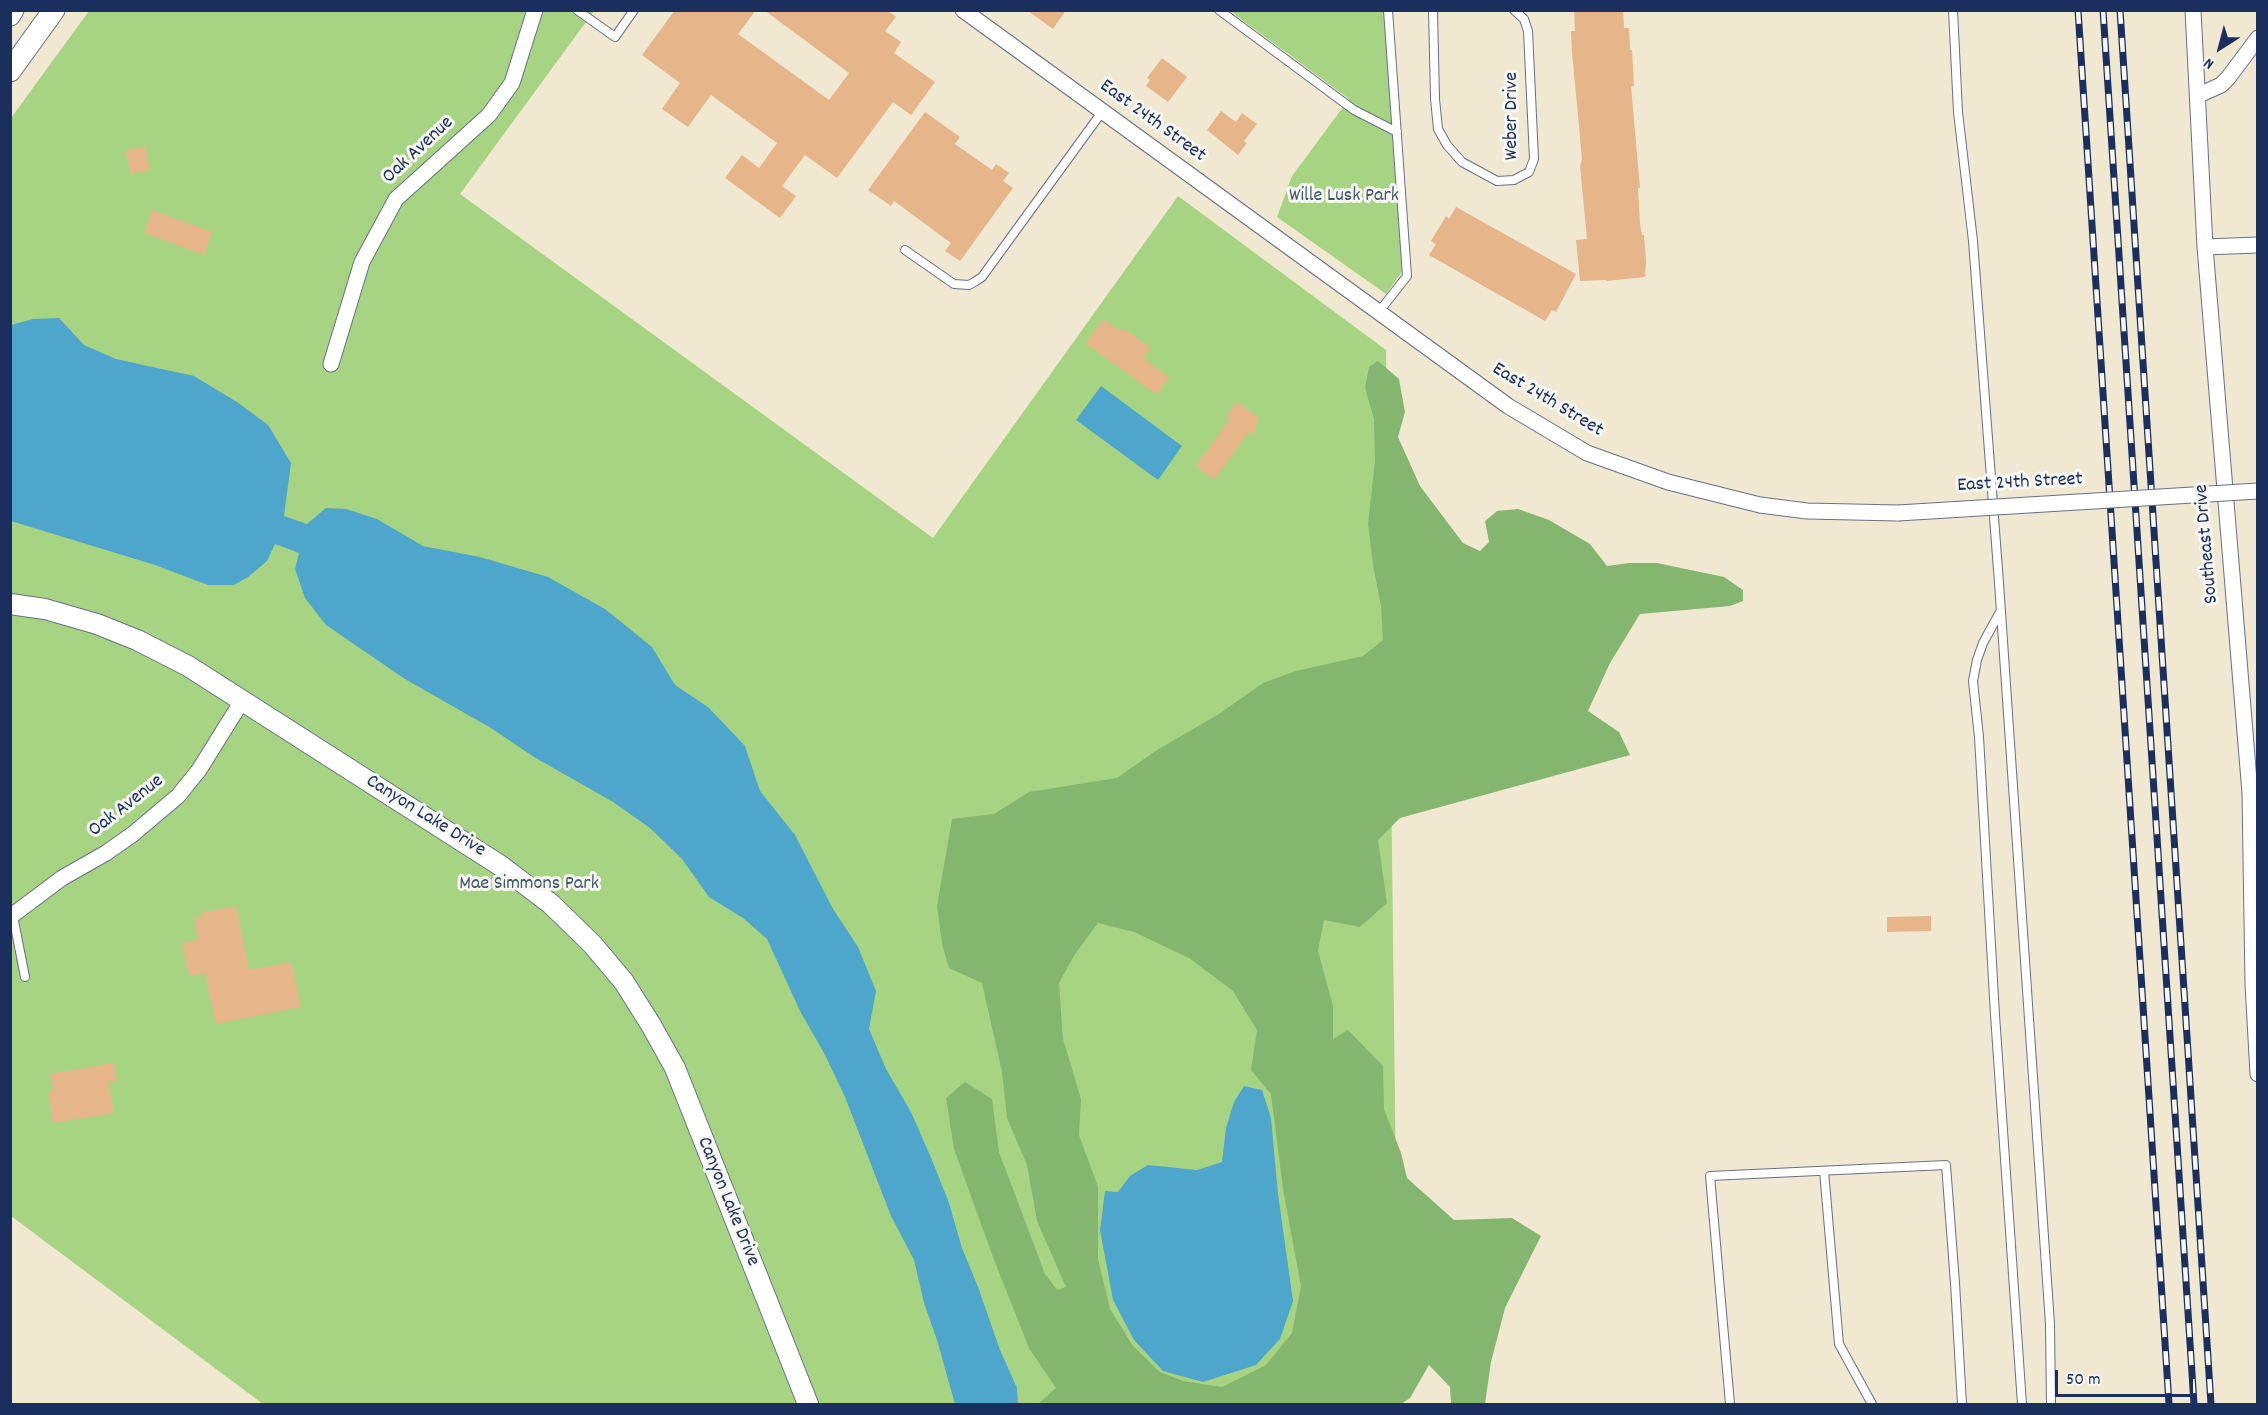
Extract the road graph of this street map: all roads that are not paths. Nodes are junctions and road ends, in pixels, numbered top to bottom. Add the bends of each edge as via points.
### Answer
1 (13, 10) edge
2 (54, 10) edge
3 (535, 10) edge
4 (577, 10) edge
5 (634, 10) edge
6 (963, 10) edge
7 (1218, 10) edge
8 (1388, 10) edge
9 (1433, 10) edge
10 (1514, 10) edge
11 (1953, 10) edge
12 (2193, 10) edge
13 (10, 15) edge
14 (2258, 38) edge
15 (10, 71) edge
16 (2199, 95) junction
17 (1102, 112) junction
18 (1397, 132) junction
19 (2258, 245) edge
20 (2205, 247) junction
21 (905, 250) dead end
22 (1378, 313) junction
23 (331, 364) dead end
24 (2258, 491) edge
25 (10, 604) edge
26 (2001, 610) junction
27 (242, 701) junction
28 (2254, 788) edge
29 (12, 916) edge
30 (25, 977) dead end
31 (2255, 984) edge
32 (2258, 1074) edge
33 (1824, 1171) junction
34 (808, 1404) edge
35 (1730, 1404) edge
36 (1872, 1404) edge
37 (1962, 1404) edge
38 (2022, 1404) edge
39 (2051, 1404) edge

1 - 13 main road
2 - 15 main road
3 - 23 street, Oak Avenue via 512,83 489,115 396,199 362,262
4 - 5 lane via 615,37
6 - 17 street, East 24th Street
7 - 18 lane via 1354,110
8 - 18 lane
9 - 10 lane, Weber Drive via 1438,129 1462,162 1497,181 1514,180 1529,172 1534,159 1528,31 1524,19
11 - 26 lane
12 - 16 street, Southeast Drive
14 - 16 street via 2221,85
16 - 20 street, Southeast Drive
17 - 21 lane via 982,277 969,285 954,284
17 - 22 street, East 24th Street
18 - 22 lane via 1407,276
19 - 20 street
20 - 28 street, Southeast Drive
22 - 24 street, East 24th Street, bridge via 1508,406 1587,453 1668,482 1760,505 1807,512 1898,513
25 - 27 street, Canyon Lake Drive via 45,609 127,636 188,666
26 - 38 lane via 1983,643 1973,681
26 - 39 lane via 2048,1301
27 - 29 street, Oak Avenue via 178,796 133,834 62,878
27 - 34 street, Canyon Lake Drive via 501,866 551,904 624,982 675,1068
28 - 31 street, Southeast Drive
29 - 30 lane
31 - 32 street, Southeast Drive
33 - 35 lane via 1710,1176
33 - 36 lane via 1839,1344
33 - 37 lane via 1946,1165

